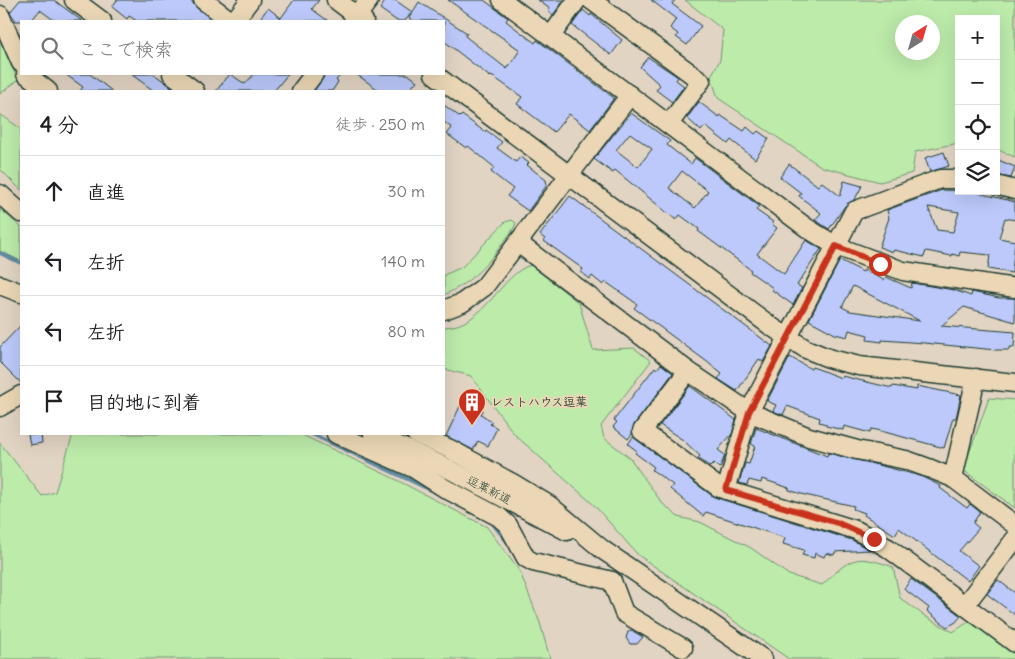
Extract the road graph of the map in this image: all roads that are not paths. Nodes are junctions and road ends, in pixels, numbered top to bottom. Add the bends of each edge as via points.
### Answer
1 (4, 0) edge
2 (74, 0) edge
3 (203, 0) edge
4 (250, 0) edge
5 (336, 0) edge
6 (368, 0) edge
7 (502, 0) edge
8 (578, 0) edge
9 (591, 0) edge
10 (0, 6) edge
11 (0, 15) edge
12 (358, 19) edge
13 (101, 20) edge
14 (232, 20) edge
15 (234, 20) edge
16 (551, 36) junction
17 (20, 61) edge
18 (27, 75) edge
19 (174, 75) edge
20 (313, 75) edge
21 (435, 75) edge
22 (192, 83) edge
23 (47, 90) edge
24 (302, 90) edge
25 (630, 95) junction
26 (669, 124) junction
27 (569, 176) junction
28 (955, 178) edge
29 (1000, 187) edge
30 (1015, 190) edge
31 (0, 194) edge
32 (20, 211) edge
33 (518, 243) junction
34 (836, 246) junction
35 (0, 285) edge
36 (1015, 288) edge
37 (20, 293) edge
38 (445, 310) edge
39 (787, 338) junction
40 (688, 371) junction
41 (976, 378) junction
42 (1015, 383) edge
43 (20, 396) edge
44 (0, 407) edge
45 (749, 412) junction
46 (338, 435) edge
47 (376, 435) edge
48 (418, 435) edge
49 (953, 478) junction
50 (726, 490) junction
51 (1015, 525) edge
52 (1015, 539) edge
53 (603, 550) junction
54 (965, 605) junction
55 (1015, 643) edge
56 (683, 648) dead end
57 (763, 659) edge

1 - 10 street
2 - 13 street
3 - 14 street
4 - 15 street
5 - 12 street
6 - 12 street
7 - 16 street
8 - 16 street
9 - 26 street via 700,81
11 - 17 street
16 - 25 street
18 - 23 street
19 - 22 street
20 - 24 street
21 - 27 street
25 - 26 street
25 - 27 street
26 - 34 street via 807,228
27 - 33 street
27 - 39 street
28 - 34 street via 940,179 854,212
29 - 30 street
31 - 32 street
33 - 38 street via 480,291
33 - 40 street
34 - 36 street via 903,271
34 - 39 street
35 - 37 street
39 - 41 street via 831,360 859,366
39 - 45 street
40 - 45 street
40 - 50 street via 642,431
41 - 42 street
41 - 49 street
43 - 44 street
45 - 49 street via 809,437 906,460
45 - 50 street
46 - 56 street via 413,468 500,518 526,558 533,562 612,581 624,613
47 - 53 street, 逗葉新道 via 443,466
48 - 53 street, 逗葉新道 via 450,449 549,505
49 - 51 street
50 - 54 street via 856,530 888,548
52 - 54 street
53 - 57 street, 逗葉新道
54 - 55 street

